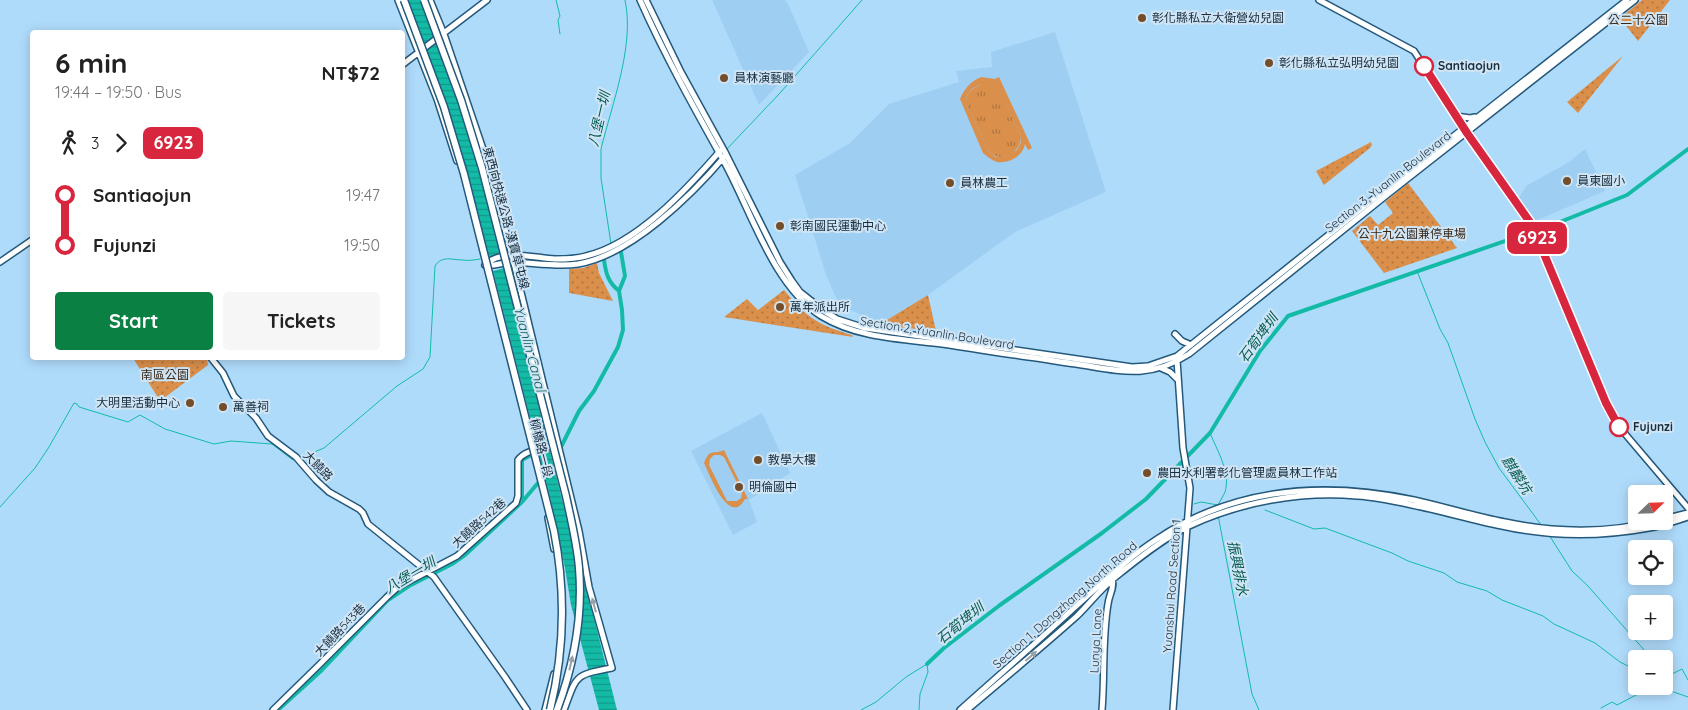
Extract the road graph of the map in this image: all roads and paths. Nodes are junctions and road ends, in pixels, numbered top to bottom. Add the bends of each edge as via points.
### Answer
1 (398, 0) edge
2 (404, 0) edge
3 (424, 0) edge
4 (430, 0) edge
5 (487, 0) edge
6 (640, 0) edge
7 (646, 0) edge
8 (1319, 0) edge
9 (1627, 0) edge
10 (1635, 0) edge
11 (650, 15) junction
12 (444, 34) junction
13 (420, 53) junction
14 (405, 63) edge
15 (1456, 116) junction
16 (1478, 116) junction
17 (1465, 130) junction
18 (721, 150) junction
19 (724, 157) junction
20 (30, 241) edge
21 (622, 244) junction
22 (602, 253) junction
23 (512, 255) junction
24 (504, 259) junction
25 (0, 262) edge
26 (513, 262) junction
27 (488, 264) junction
28 (1175, 334) dead end
29 (1191, 345) junction
30 (1177, 359) junction
31 (213, 360) edge
32 (1162, 368) junction
33 (1178, 380) junction
34 (555, 444) junction
35 (535, 450) junction
36 (1688, 508) edge
37 (1688, 513) edge
38 (1673, 517) edge
39 (1688, 517) edge
40 (1187, 524) junction
41 (1628, 527) edge
42 (1545, 531) junction
43 (428, 571) junction
44 (1111, 577) junction
45 (273, 710) edge
46 (527, 710) edge
47 (545, 710) edge
48 (550, 710) edge
49 (557, 710) edge
50 (564, 710) edge
51 (960, 710) edge
52 (967, 710) edge
53 (1102, 710) edge
54 (1173, 710) edge

1 - 13 street, 柳橋路一段
2 - 48 highway, bridge via 441,99 464,174 554,531 561,568 564,614 562,647
49 -> 3 highway, 東西向快速公路 漢寶草屯線, bridge via 577,638 580,609 575,539 487,186 461,100
4 - 12 street, 柳橋路一段
5 - 12 street
6 - 11 street, Section 2, Yuanlin Boulevard
7 - 11 street, Section 2, Yuanlin Boulevard
8 - 15 street via 1414,52
9 - 16 street, Section 3, Yuanlin Boulevard
10 - 17 street, Section 3, Yuanlin Boulevard
11 - 18 street, Section 2, Yuanlin Boulevard via 676,74
12 - 13 street
12 - 23 street, 柳橋路一段 via 483,150
13 - 14 street
13 - 27 street, 柳橋路一段
15 - 16 street
15 - 17 street
16 - 17 street, Section 3, Yuanlin Boulevard
17 - 29 street, Section 3, Yuanlin Boulevard
17 - 30 street, Section 3, Yuanlin Boulevard via 1189,354
17 - 36 street via 1532,225 1611,414
18 - 19 street, Section 2, Yuanlin Boulevard
18 - 21 street via 670,204
19 - 21 street via 665,216
19 - 30 street, Section 2, Yuanlin Boulevard via 785,271 800,292 837,319 865,328 1132,367
19 - 32 street, Section 2, Yuanlin Boulevard via 778,270 797,296 821,316 870,335 1123,372
20 - 25 street
21 - 22 street
22 - 23 street via 565,259
22 - 26 street via 586,262 566,265
23 - 24 street
23 - 26 street, 柳橋路一段
24 - 26 street
24 - 27 street
26 - 34 street, 柳橋路一段
27 - 35 street, 柳橋路一段
28 - 29 street
29 - 30 street, Section 3, Yuanlin Boulevard
30 - 32 street, Section 2, Yuanlin Boulevard
30 - 33 street, Yuanshui Road Section 1
31 - 43 street, 大饒路 via 234,396 252,413 268,436 296,457 330,492 359,509 368,524
32 - 33 street
33 - 40 street, Yuanshui Road Section 1 via 1183,448 1190,488
34 - 35 street
50 -> 34 street, 柳橋路一段 via 581,675 612,668
35 - 43 street, 大饒路542巷 via 518,460 516,503 457,556
35 - 47 street, 柳橋路一段 via 560,591 557,659
37 - 38 street
39 - 42 street via 1651,528 1605,534
40 - 42 street, Section 1, Dongzhang North Road via 1214,513 1270,500 1327,495 1358,496 1413,505 1504,527
40 - 44 street, Section 1, Dongzhang North Road
40 - 54 street, Yuanshui Road Section 1
41 - 42 street
43 - 45 street, 大饒路543巷 via 387,596
43 - 46 street, 大饒路
44 - 51 street, Section 1, Dongzhang North Road
52 -> 44 street, Section 1, Dongzhang North Road via 1071,620
44 - 53 street, Lunya Lane via 1114,588 1106,617

